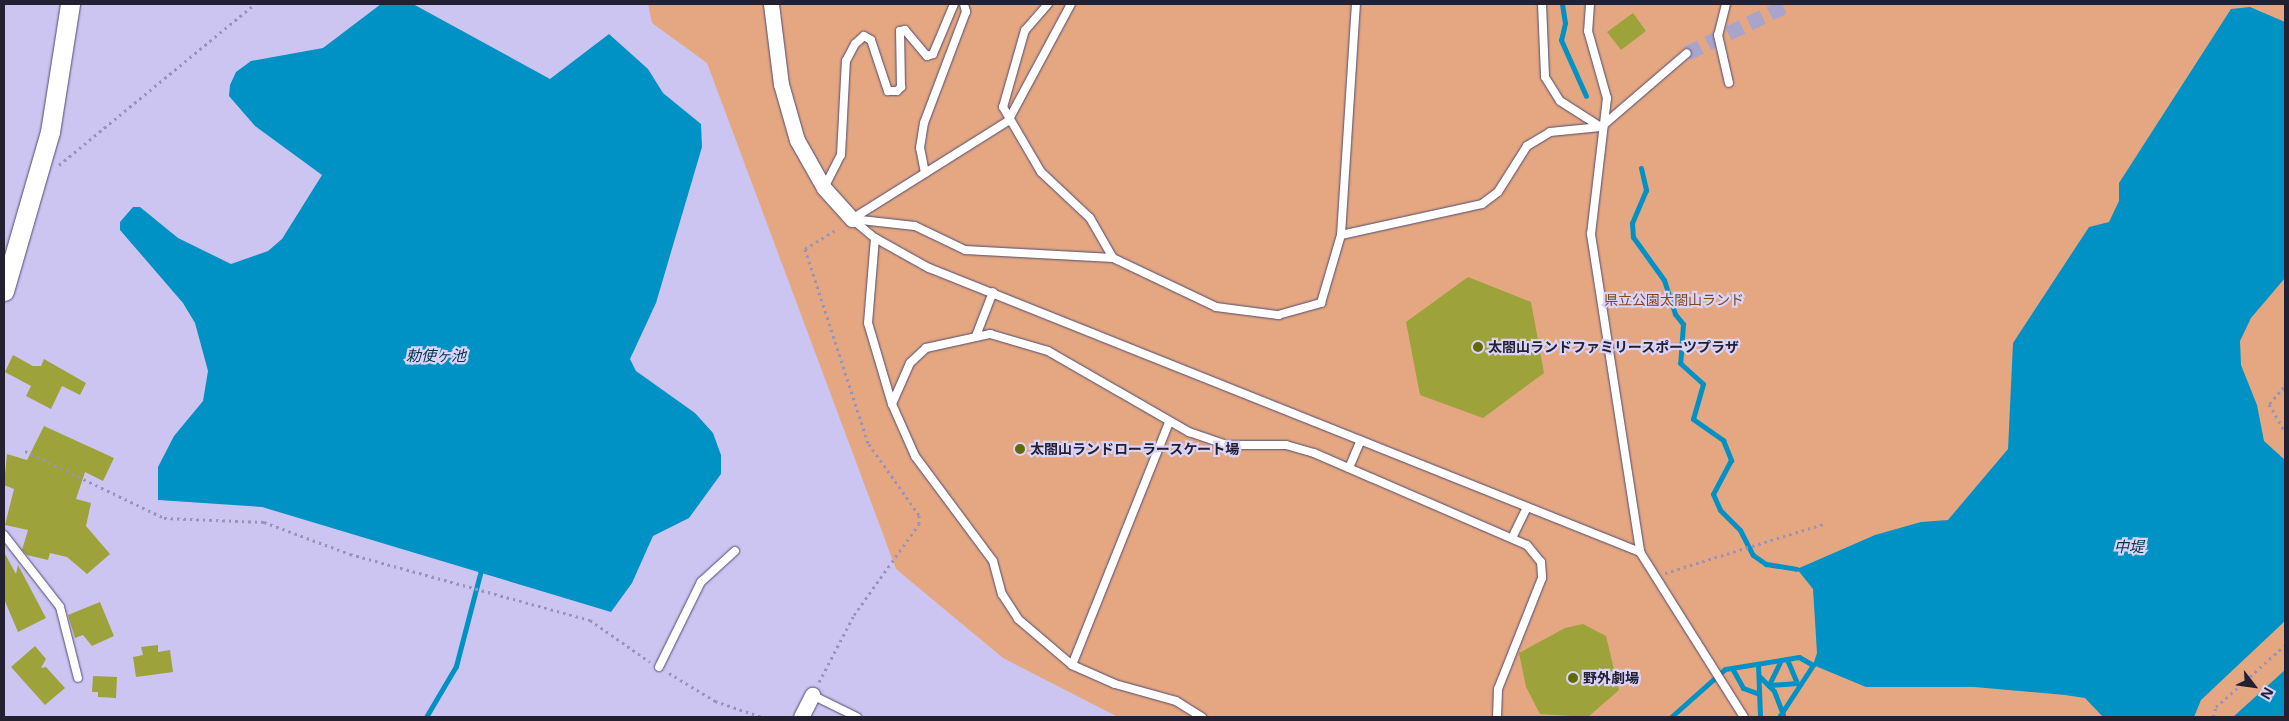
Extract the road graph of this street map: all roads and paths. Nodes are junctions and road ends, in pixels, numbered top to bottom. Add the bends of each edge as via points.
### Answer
1 (70, 4) edge
2 (255, 4) edge
3 (771, 4) edge
4 (954, 4) edge
5 (964, 4) edge
6 (1048, 4) edge
7 (1071, 4) edge
8 (1356, 4) edge
9 (1542, 4) edge
10 (1590, 4) edge
11 (1726, 4) edge
12 (1687, 53) tunnel mouth
13 (1729, 83) dead end
14 (1008, 121) junction
15 (1600, 127) junction
16 (40, 167) junction
17 (925, 173) junction
18 (824, 188) junction
19 (852, 219) junction
20 (1341, 235) junction
21 (875, 238) junction
22 (1113, 258) junction
23 (4, 291) edge
24 (993, 292) junction
25 (976, 336) junction
26 (2285, 384) edge
27 (2285, 393) edge
28 (892, 404) junction
29 (1169, 422) junction
30 (2285, 432) edge
31 (1360, 440) junction
32 (25, 451) dead end
33 (1349, 468) junction
34 (1527, 507) junction
35 (1823, 524) dead end
36 (4, 535) edge
37 (1512, 538) junction
38 (735, 551) dead end
39 (1640, 552) junction
40 (1655, 576) junction
41 (2285, 645) edge
42 (1072, 665) junction
43 (660, 667) junction
44 (78, 678) dead end
45 (812, 695) junction
46 (762, 717) edge
47 (801, 717) edge
48 (857, 717) edge
49 (1202, 717) edge
50 (1497, 717) edge
51 (1744, 717) edge
52 (2213, 717) edge

1 - 16 street via 50,132
2 - 16 path via 64,164
3 - 18 street via 780,84 797,140
4 - 18 lane via 933,54 927,56 906,30 900,31 901,87 896,91 888,91 871,40 864,36 855,44 846,61 841,155
5 - 17 lane via 966,12 924,123 920,148
6 - 14 lane via 1025,30 1003,107
7 - 14 lane
8 - 20 lane
9 - 15 lane via 1545,77 1560,101
10 - 15 lane via 1588,31 1607,98
11 - 13 lane via 1718,35
12 - 15 lane
14 - 17 lane
14 - 22 lane via 1041,172 1090,218
15 - 20 lane via 1550,132 1527,146 1498,192 1482,204
15 - 39 lane via 1591,234
16 - 23 street
17 - 19 lane
18 - 19 street
19 - 21 lane
19 - 22 lane via 915,226 965,250
19 - 45 path via 805,249 868,443 919,515 920,524 854,615
20 - 22 lane via 1321,303 1278,315 1216,307
21 - 24 lane via 929,268
21 - 28 lane via 868,323
24 - 25 lane
24 - 31 lane
25 - 28 lane via 926,348 910,364
25 - 29 lane via 990,334 1048,351
26 - 27 path
26 - 30 path via 2270,404
28 - 42 lane via 915,456 993,561 1002,594 1018,619
29 - 33 lane via 1227,445 1286,445
29 - 42 lane
31 - 33 lane
31 - 34 lane
32 - 43 path via 164,518 264,522 350,554 590,620
33 - 37 lane
34 - 37 lane
34 - 39 lane
35 - 40 path
36 - 44 lane via 60,607
37 - 50 lane via 1527,545 1541,562 1542,578 1498,689
38 - 43 lane via 701,582
39 - 40 lane
40 - 51 lane
41 - 52 path via 2216,707
42 - 49 lane via 1115,684 1176,701
43 - 46 path via 715,701
45 - 47 street
45 - 48 lane

